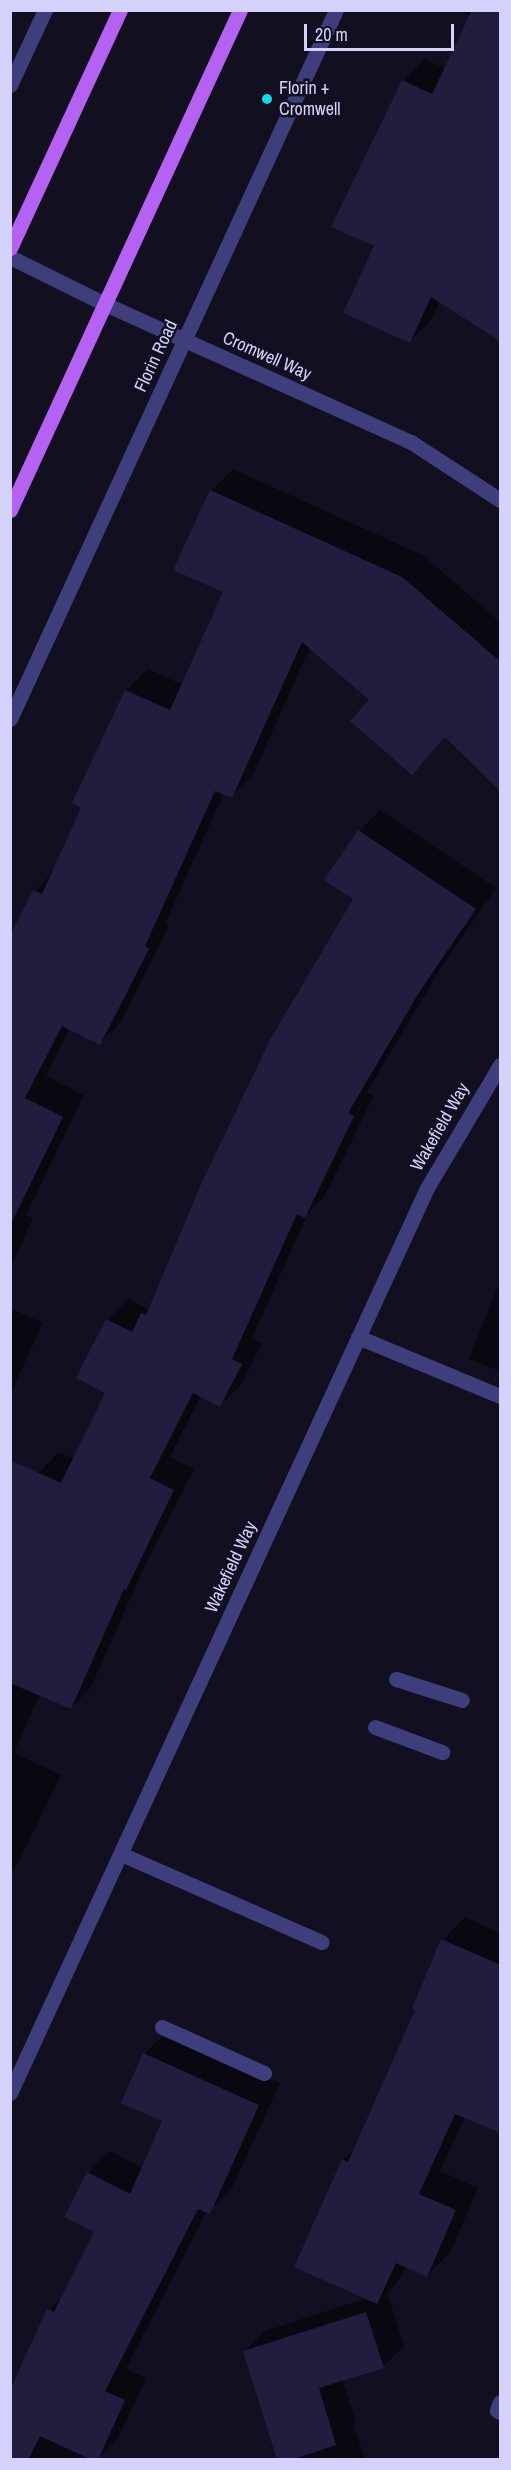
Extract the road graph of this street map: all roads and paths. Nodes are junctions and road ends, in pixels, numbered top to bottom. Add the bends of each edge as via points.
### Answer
1 (45, 10) edge
2 (120, 10) edge
3 (240, 10) edge
4 (336, 10) edge
5 (10, 85) edge
6 (10, 248) edge
7 (10, 258) edge
8 (105, 304) junction
9 (184, 340) junction
10 (501, 500) edge
11 (10, 510) edge
12 (10, 718) edge
13 (501, 1065) edge
14 (358, 1337) junction
15 (501, 1396) edge
16 (396, 1679) dead end
17 (462, 1700) dead end
18 (375, 1727) dead end
19 (442, 1752) dead end
20 (121, 1854) junction
21 (321, 1942) dead end
22 (162, 2027) dead end
23 (264, 2073) dead end
24 (10, 2093) edge
25 (501, 2402) edge
26 (501, 2412) edge

1 - 5 street
2 - 6 main road
3 - 8 main road
4 - 9 street, Florin Road
7 - 8 street, Cromwell Way
8 - 9 street, Cromwell Way
8 - 11 main road
9 - 10 street, Cromwell Way via 411,442
9 - 12 street, Florin Road
13 - 14 street, Wakefield Way via 427,1188
14 - 15 street
14 - 20 street, Wakefield Way
16 - 17 street
18 - 19 street
20 - 21 street
20 - 24 street, Wakefield Way
22 - 23 street
25 - 26 street via 497,2410

